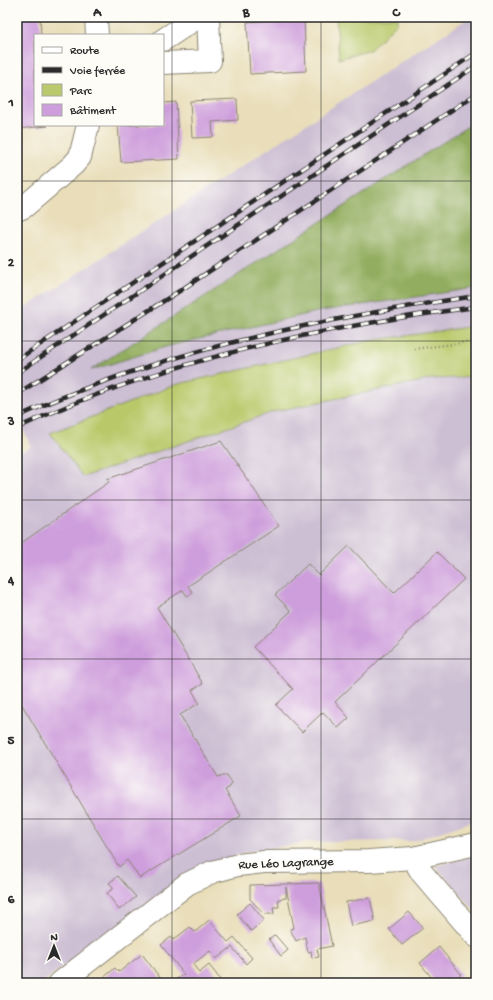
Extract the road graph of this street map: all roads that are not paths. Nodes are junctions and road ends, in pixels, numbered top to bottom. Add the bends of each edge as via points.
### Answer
1 (96, 17) edge
2 (198, 17) edge
3 (208, 17) edge
4 (97, 34) edge
5 (164, 39) edge
6 (164, 63) edge
7 (88, 126) edge
8 (17, 210) edge
9 (476, 844) edge
10 (412, 858) junction
11 (476, 936) edge
12 (60, 983) edge

1 - 4 street
2 - 5 street
3 - 6 street via 210,61
7 - 8 street via 83,150 73,165 24,208
9 - 10 street, Rue Léo Lagrange
10 - 11 street via 422,874
10 - 12 street, Rue Léo Lagrange via 264,862 238,864 212,872 187,884

